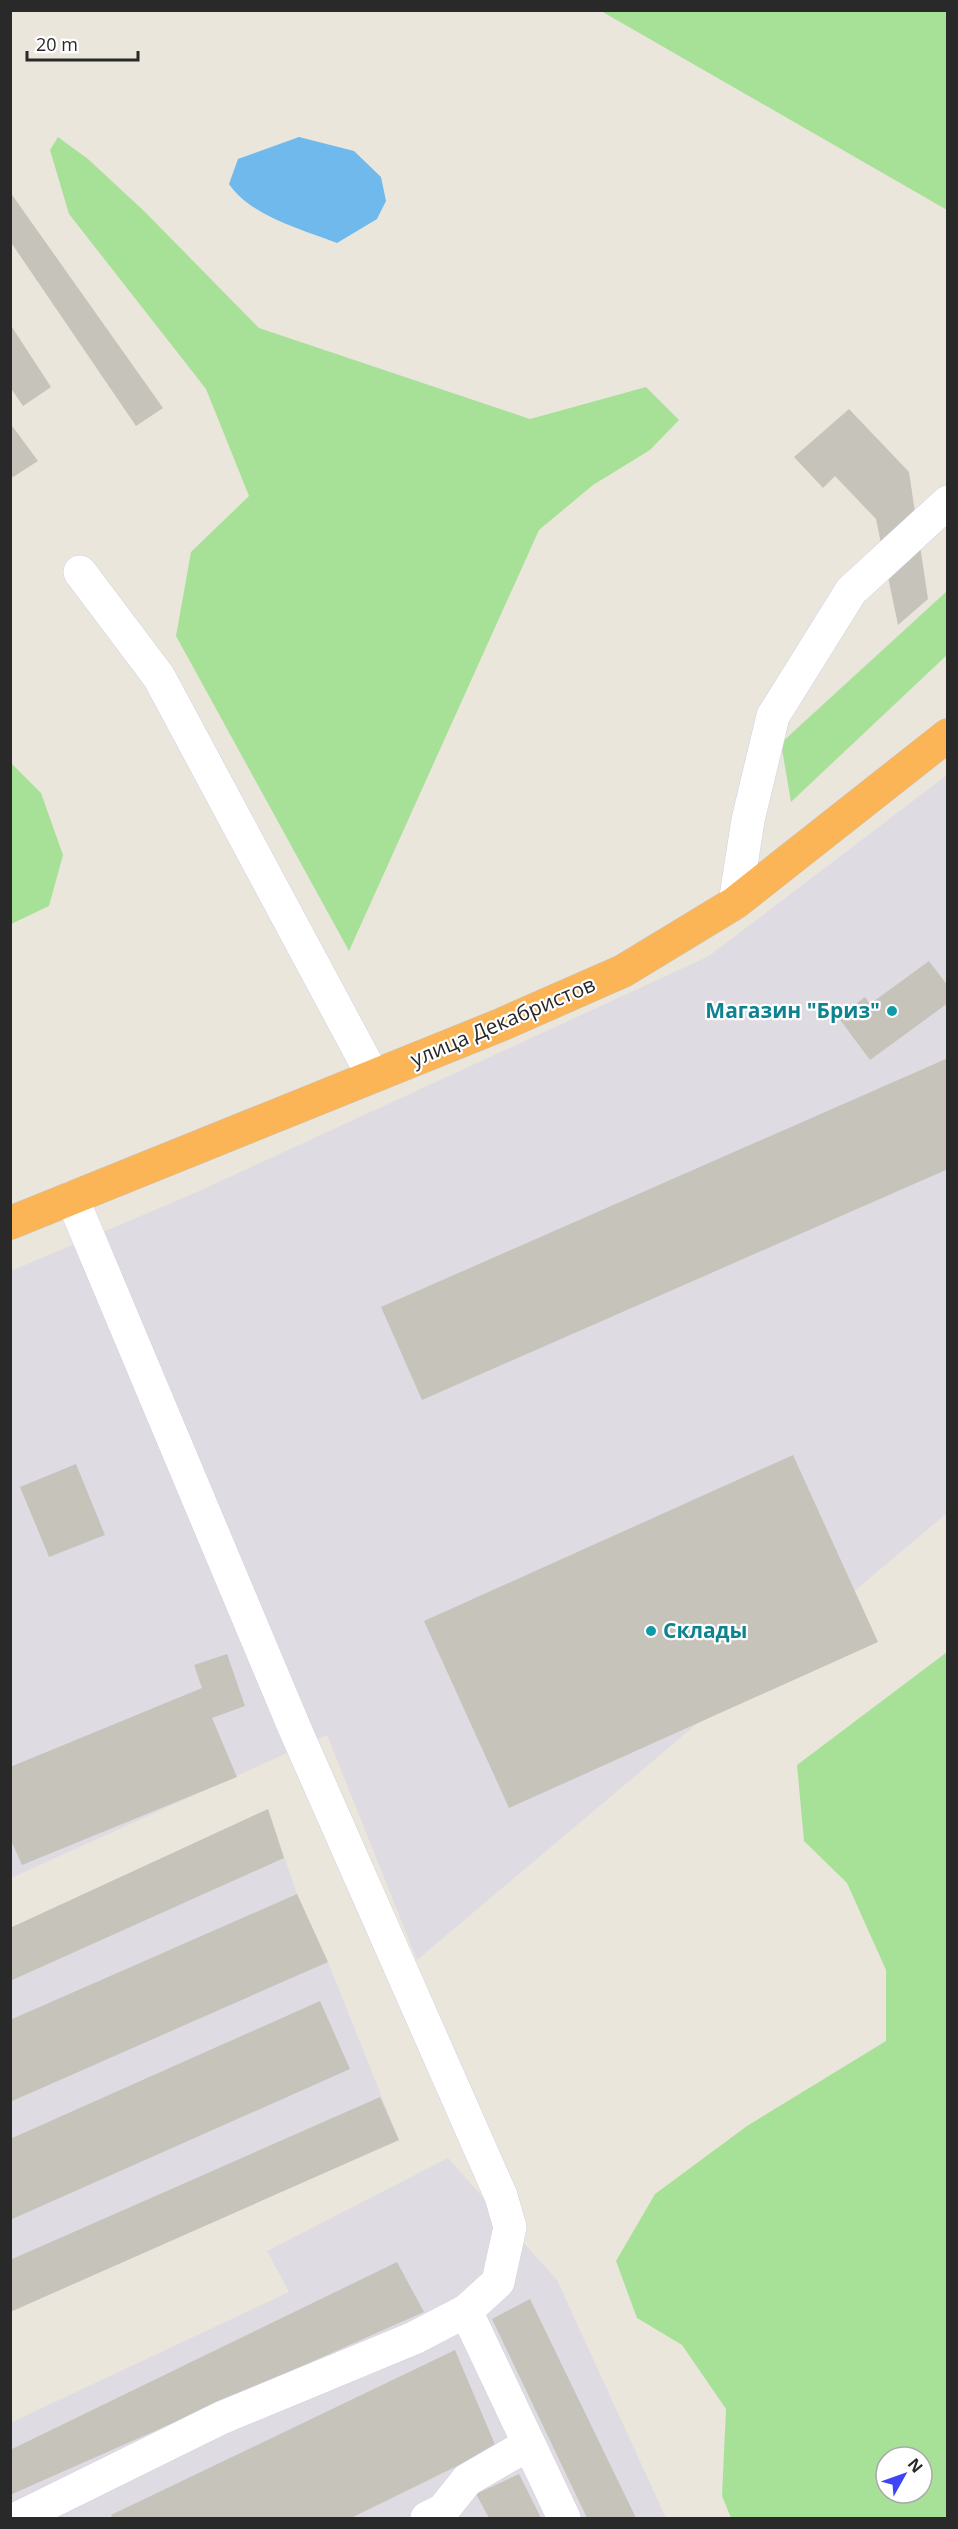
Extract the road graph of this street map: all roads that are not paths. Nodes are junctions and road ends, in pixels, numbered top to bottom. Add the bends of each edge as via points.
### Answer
1 (948, 502) edge
2 (80, 572) dead end
3 (948, 735) edge
4 (735, 903) junction
5 (373, 1076) junction
6 (72, 1198) junction
7 (10, 1223) edge
8 (466, 2311) junction
9 (529, 2444) junction
10 (442, 2516) edge
11 (18, 2518) edge
12 (564, 2518) edge

1 - 4 street via 851,591 774,716 748,820
2 - 5 street via 159,677
3 - 4 highway, улица Декабристов
4 - 5 highway, улица Декабристов via 623,970
5 - 6 highway, улица Декабристов
6 - 7 highway, улица Декабристов
6 - 8 street via 295,1729 501,2196 510,2227 498,2282
8 - 9 street
8 - 11 street via 414,2338 221,2418
9 - 10 street via 467,2480
9 - 12 street

